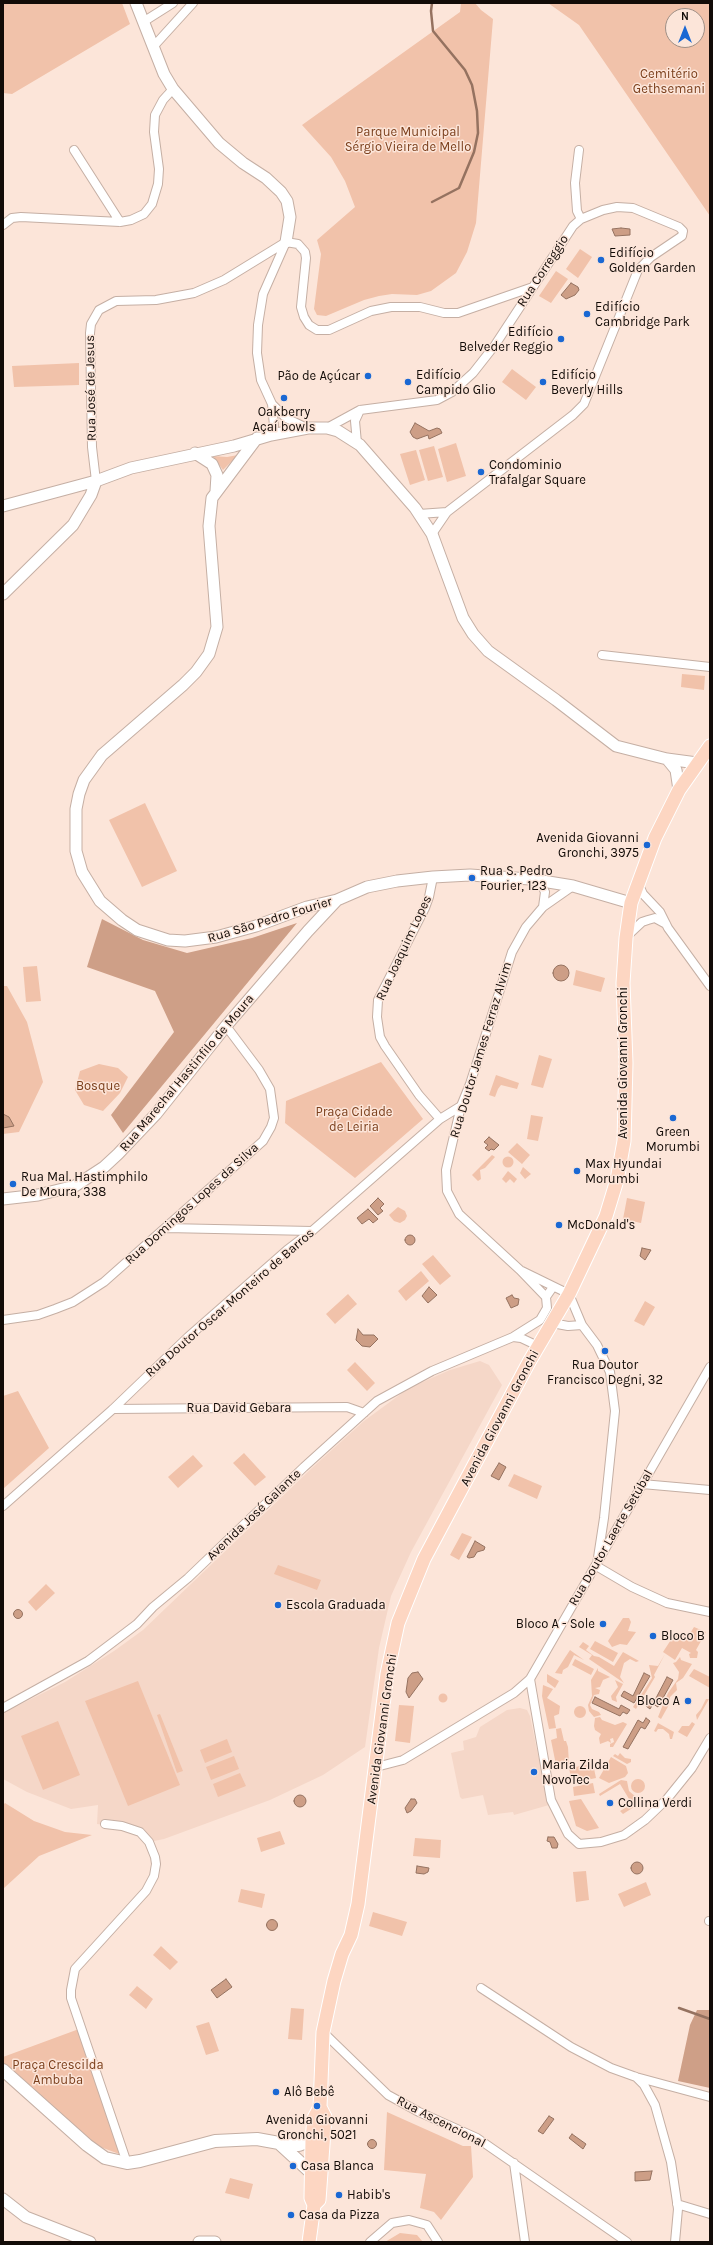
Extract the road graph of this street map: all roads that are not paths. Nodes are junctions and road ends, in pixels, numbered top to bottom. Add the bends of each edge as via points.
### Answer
1 (136, 3) edge
2 (173, 3) edge
3 (193, 3) edge
4 (143, 22) junction
5 (153, 47) junction
6 (173, 89) junction
7 (74, 150) dead end
8 (579, 150) dead end
9 (581, 219) junction
10 (120, 222) junction
11 (3, 224) edge
12 (286, 242) junction
13 (533, 287) junction
14 (272, 404) junction
15 (360, 410) junction
16 (308, 428) junction
17 (327, 428) junction
18 (271, 435) junction
19 (257, 438) junction
20 (357, 443) junction
21 (195, 453) junction
22 (96, 481) junction
23 (216, 491) junction
24 (3, 506) edge
25 (447, 512) junction
26 (419, 514) junction
27 (432, 534) junction
28 (3, 594) edge
29 (602, 655) dead end
30 (710, 667) edge
31 (710, 746) edge
32 (667, 759) junction
33 (697, 763) junction
34 (679, 790) junction
35 (433, 877) junction
36 (530, 879) junction
37 (638, 884) junction
38 (573, 886) junction
39 (337, 900) junction
40 (631, 903) junction
41 (543, 907) junction
42 (298, 910) junction
43 (668, 926) junction
44 (308, 931) junction
45 (626, 938) junction
46 (710, 986) edge
47 (226, 1026) junction
48 (461, 1106) junction
49 (440, 1120) junction
50 (3, 1199) edge
51 (166, 1228) junction
52 (312, 1231) junction
53 (520, 1270) junction
54 (553, 1288) junction
55 (569, 1294) junction
56 (546, 1297) junction
57 (3, 1320) edge
58 (552, 1323) junction
59 (582, 1325) junction
60 (513, 1337) junction
61 (538, 1346) junction
62 (710, 1366) edge
63 (114, 1409) junction
64 (364, 1413) junction
65 (642, 1484) junction
66 (710, 1490) edge
67 (3, 1506) edge
68 (597, 1564) junction
69 (710, 1612) edge
70 (530, 1679) junction
71 (3, 1708) edge
72 (710, 1738) edge
73 (376, 1767) junction
74 (105, 1824) dead end
75 (481, 1988) dead end
76 (323, 2032) junction
77 (3, 2070) edge
78 (636, 2077) junction
79 (710, 2097) edge
80 (320, 2107) junction
81 (310, 2141) junction
82 (280, 2144) junction
83 (322, 2157) junction
84 (127, 2163) junction
85 (514, 2163) junction
86 (312, 2173) junction
87 (3, 2199) edge
88 (677, 2204) junction
89 (710, 2214) edge
90 (90, 2242) edge
91 (199, 2242) edge
92 (215, 2242) edge
93 (309, 2242) edge
94 (370, 2242) edge
95 (438, 2242) edge
96 (525, 2242) edge
97 (627, 2242) edge
98 (675, 2242) edge

1 - 4 street
2 - 4 street
3 - 5 street
4 - 5 street
5 - 6 street
6 - 10 street via 155,115 154,132 159,169 155,197 144,214
6 - 12 street via 219,143 281,192 289,209
7 - 10 street
8 - 9 street via 576,189 577,211
9 - 13 street, Rua Correggio via 573,226
9 - 25 street, Rua Correggio via 617,207 633,208 666,220 683,231 682,236 650,257 638,270 592,387 579,410
10 - 11 street via 21,217 12,218
12 - 13 street via 298,244 304,252 306,258 302,307 306,321 317,330 328,330 371,312 391,307 420,307 444,313 458,313
12 - 14 street via 263,294 258,325 257,353 261,380
12 - 22 street, Rua José de Jesus via 224,280 194,293 156,300 116,301 99,310 90,324 92,446
13 - 15 street, Rua Correggio via 495,345 473,373 452,392 437,400
14 - 16 street via 286,418
14 - 18 street via 274,426
15 - 17 street, Rua Correggio
15 - 20 street via 354,426
16 - 17 street
16 - 18 street
17 - 20 street via 338,431
18 - 19 street
19 - 21 street via 234,446
19 - 23 street, Rua São Pedro Fourier
20 - 26 street
21 - 22 street via 131,468
21 - 23 street, Rua São Pedro Fourier via 212,464 217,476
22 - 24 street
22 - 28 street via 91,495 68,530
23 - 42 street, Rua São Pedro Fourier via 212,498 209,526 217,627 209,654 196,672 114,743 91,769 84,780 76,809 76,850 82,872 100,902 137,930 168,940 201,941 216,938
25 - 26 street
25 - 27 street
26 - 27 street
27 - 32 street via 463,618 488,651 616,746
29 - 30 street
31 - 33 main road, Avenida Giovanni Gronchi
32 - 33 street
32 - 34 street via 676,770
33 - 34 main road, Avenida Giovanni Gronchi
34 - 37 main road, Avenida Giovanni Gronchi via 655,838
35 - 36 street, Rua São Pedro Fourier via 470,875
35 - 39 street, Rua São Pedro Fourier via 367,887
35 - 49 street, Rua Joaquim Lopes via 430,898 378,1000 376,1017 380,1037 385,1046
36 - 38 street, Rua São Pedro Fourier
36 - 41 street via 542,886 545,892
37 - 40 main road, Avenida Giovanni Gronchi
37 - 43 street
38 - 40 street, Rua São Pedro Fourier
38 - 41 street, Rua Doutor James Ferraz Alvim
39 - 42 street, Rua São Pedro Fourier
39 - 44 street, Rua Marechal Hastinfilo de Moura
40 - 45 main road, Avenida Giovanni Gronchi
41 - 48 street, Rua Doutor James Ferraz Alvim via 526,927 512,952
42 - 44 street via 306,918
43 - 45 street via 655,918 642,922
43 - 46 street
44 - 47 street, Rua Marechal Hastinfilo de Moura
45 - 55 main road, Avenida Giovanni Gronchi via 623,983 626,1063 624,1141 617,1180 606,1216
47 - 50 street, Rua Marechal Hastinfilo de Moura via 156,1114 104,1167 75,1186 38,1195
47 - 51 street, Rua Domingos Lopes da Silva via 270,1089 274,1108 272,1127 264,1141
48 - 49 street, Rua Doutor Oscar Monteiro de Barros
48 - 53 street, Rua Doutor James Ferraz Alvim via 446,1170 447,1191 459,1214
49 - 52 street, Rua Doutor Oscar Monteiro de Barros
51 - 52 street
51 - 57 street, Rua Domingos Lopes da Silva via 104,1282 73,1302 38,1315
52 - 63 street, Rua Doutor Oscar Monteiro de Barros via 286,1250 188,1337
53 - 54 street, Rua Doutor James Ferraz Alvim
53 - 56 street, Rua Doutor James Ferraz Alvim
54 - 55 street
54 - 56 street, Avenida José Galante
55 - 58 main road, Avenida Giovanni Gronchi
55 - 59 street
56 - 60 street, Avenida José Galante via 547,1308 543,1316
58 - 59 street
58 - 61 main road, Avenida Giovanni Gronchi
59 - 68 street via 597,1345 606,1363 614,1395 611,1454
60 - 61 street
60 - 64 street, Avenida José Galante via 432,1371 386,1395
61 - 73 main road, Avenida Giovanni Gronchi via 424,1559 398,1623 387,1674
62 - 65 street, Rua Doutor Laerte Setúbal
63 - 64 street, Rua David Gebara via 347,1407
63 - 67 street, Rua Doutor Oscar Monteiro de Barros
64 - 71 street, Avenida José Galante via 188,1578 153,1607 138,1624 88,1661
65 - 66 street
65 - 68 street, Rua Doutor Laerte Setúbal
68 - 69 street via 603,1571 667,1603
68 - 70 street, Rua Doutor Laerte Setúbal
70 - 72 street via 551,1800 568,1834 579,1844 601,1842 624,1835 645,1820 692,1768
70 - 73 street, Rua Doutor Laerte Setúbal via 514,1693 409,1756
73 - 76 main road, Avenida Giovanni Gronchi via 358,1904 351,1935 334,1981
74 - 84 street via 140,1832 151,1847 156,1864 154,1876 146,1891 75,1969 71,1990 71,1998
75 - 78 street via 571,2047 611,2068
76 - 80 main road, Avenida Giovanni Gronchi
76 - 85 street, Rua Ascencional via 388,2095 418,2112 478,2138
77 - 84 main road via 87,2145 105,2158
78 - 79 street
78 - 88 street via 644,2085 655,2106 665,2133 675,2178
80 - 81 main road, Avenida Giovanni Gronchi via 314,2118
80 - 83 main road, Avenida Giovanni Gronchi via 325,2117
81 - 82 main road via 299,2145
81 - 83 main road via 317,2142
81 - 86 main road, Avenida Giovanni Gronchi
82 - 84 main road via 258,2139 215,2141
82 - 86 main road
83 - 86 main road, Avenida Giovanni Gronchi
85 - 96 street
85 - 97 street, Rua Ascencional
86 - 93 main road, Avenida Giovanni Gronchi via 319,2200 314,2205
87 - 90 street via 26,2217
88 - 89 street
88 - 98 street
91 - 92 street
94 - 95 street via 392,2223 409,2220 427,2225

